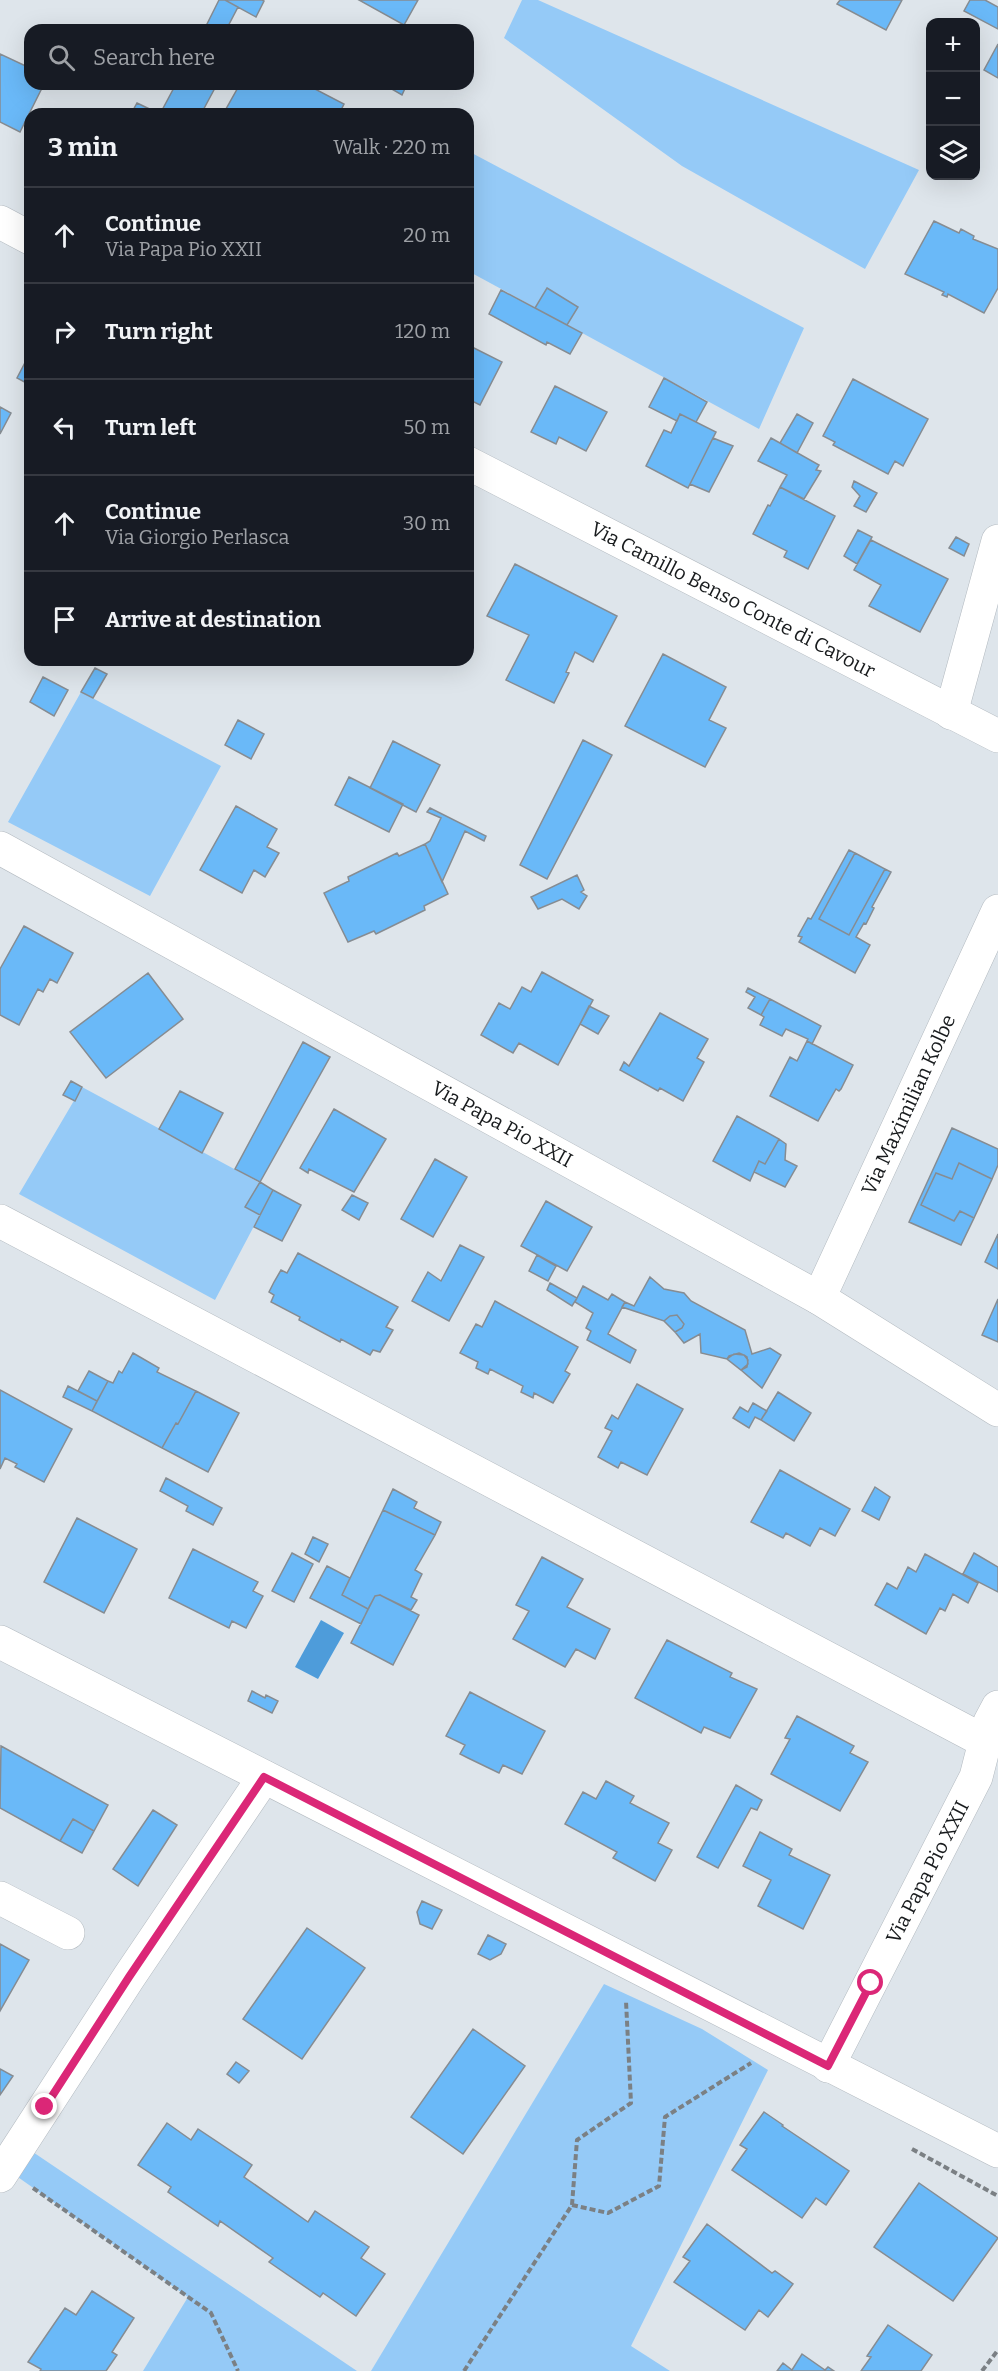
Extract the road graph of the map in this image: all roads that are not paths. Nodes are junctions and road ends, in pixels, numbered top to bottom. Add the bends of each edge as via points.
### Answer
1 (0, 222) edge
2 (24, 235) edge
3 (474, 466) edge
4 (998, 541) edge
5 (951, 712) junction
6 (998, 736) edge
7 (0, 848) edge
8 (998, 911) edge
9 (0, 1221) edge
10 (819, 1298) junction
11 (998, 1410) edge
12 (0, 1642) edge
13 (998, 1707) edge
14 (986, 1742) junction
15 (264, 1777) junction
16 (0, 1898) edge
17 (68, 1933) dead end
18 (828, 2066) junction
19 (998, 2151) edge
20 (3, 2172) edge

1 - 2 street
3 - 5 street, Via Camillo Benso Conte di Cavour
4 - 5 street
5 - 6 street, Via Camillo Benso Conte di Cavour
7 - 10 street, Via Papa Pio XXII
8 - 10 street, Via Maximilian Kolbe
9 - 14 street
10 - 11 street, Via Papa Pio XXII
12 - 15 street
13 - 14 street, Via Papa Pio XXII
14 - 18 street, Via Papa Pio XXII via 976,1777
15 - 18 street
15 - 20 street
16 - 17 street
18 - 19 street

